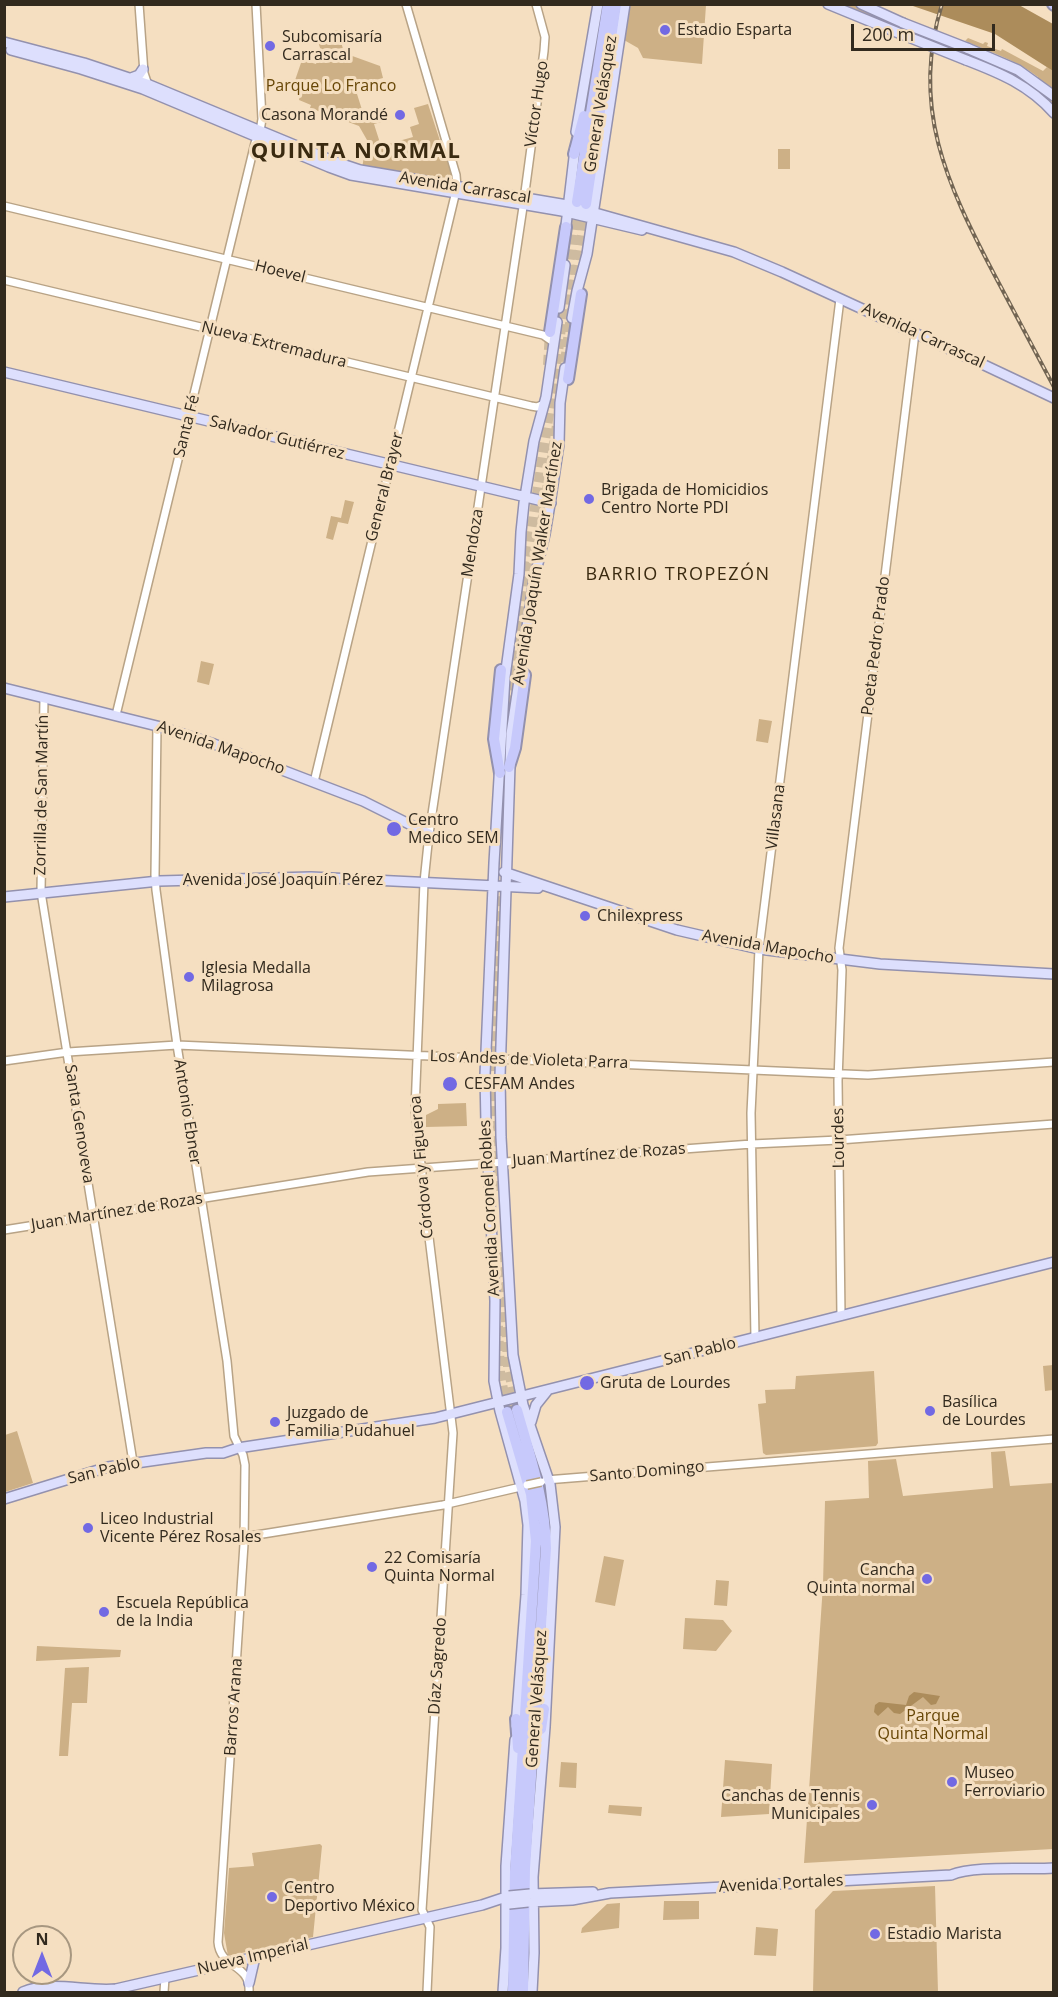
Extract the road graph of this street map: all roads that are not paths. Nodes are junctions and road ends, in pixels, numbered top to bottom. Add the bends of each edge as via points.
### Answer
1 (140, 4) edge
2 (256, 4) edge
3 (406, 4) edge
4 (536, 4) edge
5 (598, 4) edge
6 (608, 4) edge
7 (828, 4) edge
8 (861, 4) edge
9 (621, 7) edge
10 (4, 42) edge
11 (602, 44) junction
12 (4, 49) edge
13 (143, 69) junction
14 (131, 78) junction
15 (147, 84) junction
16 (155, 94) junction
17 (1053, 96) edge
18 (1053, 113) edge
19 (259, 134) junction
20 (574, 154) junction
21 (457, 190) junction
22 (524, 200) junction
23 (4, 206) edge
24 (580, 209) junction
25 (566, 226) joint
26 (587, 254) junction
27 (227, 259) junction
28 (4, 280) edge
29 (580, 294) joint
30 (840, 298) junction
31 (428, 308) junction
32 (506, 326) junction
33 (210, 329) junction
34 (915, 333) junction
35 (552, 337) junction
36 (4, 372) edge
37 (411, 378) junction
38 (568, 379) dead end
39 (495, 398) junction
40 (1053, 398) edge
41 (544, 404) junction
42 (189, 417) junction
43 (390, 465) junction
44 (482, 487) junction
45 (525, 497) junction
46 (550, 503) junction
47 (501, 670) dead end
48 (525, 675) dead end
49 (4, 688) edge
50 (44, 698) junction
51 (116, 715) junction
52 (157, 726) junction
53 (505, 770) junction
54 (315, 782) junction
55 (429, 834) junction
56 (493, 868) junction
57 (508, 874) junction
58 (155, 882) junction
59 (424, 882) junction
60 (481, 885) junction
61 (493, 886) junction
62 (508, 886) junction
63 (41, 892) junction
64 (561, 893) junction
65 (4, 897) edge
66 (492, 897) junction
67 (759, 949) junction
68 (840, 959) junction
69 (1053, 974) edge
70 (177, 1045) junction
71 (68, 1052) junction
72 (417, 1055) junction
73 (486, 1058) junction
74 (501, 1059) junction
75 (4, 1060) edge
76 (1053, 1062) edge
77 (753, 1070) junction
78 (838, 1073) junction
79 (1053, 1124) edge
80 (840, 1140) junction
81 (752, 1144) junction
82 (502, 1162) junction
83 (488, 1163) junction
84 (421, 1168) junction
85 (201, 1199) junction
86 (94, 1216) junction
87 (4, 1230) edge
88 (1053, 1262) edge
89 (841, 1316) junction
90 (755, 1338) junction
91 (548, 1390) junction
92 (521, 1397) junction
93 (498, 1403) junction
94 (452, 1414) junction
95 (531, 1427) junction
96 (1053, 1439) edge
97 (238, 1448) junction
98 (133, 1462) junction
99 (545, 1481) junction
100 (524, 1486) junction
101 (4, 1499) edge
102 (449, 1504) junction
103 (244, 1537) junction
104 (544, 1709) junction
105 (516, 1719) junction
106 (532, 1771) junction
107 (521, 1781) junction
108 (1053, 1868) edge
109 (531, 1898) junction
110 (507, 1900) junction
111 (425, 1918) junction
112 (255, 1957) junction
113 (229, 1963) junction
114 (165, 1978) junction
115 (249, 1988) edge
116 (23, 1992) edge
117 (164, 1992) edge
118 (427, 1992) edge
119 (503, 1992) edge
120 (513, 1992) edge
121 (523, 1992) edge
122 (532, 1992) edge

1 - 13 street
2 - 19 street, Santa Fé via 262,119
3 - 21 street via 456,175
4 - 22 street, Víctor Hugo via 545,42
5 - 20 main road, Avenida Joaquín Walker Martínez
6 - 11 highway, General Velásquez
7 - 18 main road, bridge via 1017,81
8 - 17 main road, bridge via 1018,70
9 - 24 main road, Avenida Joaquín Walker Martínez
9 - 24 highway, General Velásquez
10 - 14 main road, Avenida Carrascal
11 - 20 highway
11 - 24 highway, General Velásquez
12 - 16 main road, Avenida Carrascal
13 - 14 main road
13 - 15 street
14 - 15 main road, Avenida Carrascal
15 - 16 street
15 - 19 main road, Avenida Carrascal
16 - 19 main road, Avenida Carrascal
19 - 21 main road, Avenida Carrascal via 351,175
19 - 27 street, Santa Fé
20 - 24 main road, Avenida Joaquín Walker Martínez
21 - 22 main road, Avenida Carrascal
21 - 31 street, General Brayer
22 - 24 main road, Avenida Carrascal
22 - 32 street, Mendoza
23 - 27 street, Hoevel
24 - 25 main road, Avenida Joaquín Walker Martínez
24 - 26 main road, Avenida Joaquín Walker Martínez
24 - 30 main road, Avenida Carrascal via 746,256
25 - 35 highway
26 - 29 main road
26 - 46 main road, Avenida Joaquín Walker Martínez via 576,296 560,397 559,444
27 - 31 street, Hoevel
27 - 33 street, Santa Fé
28 - 33 street, Nueva Extremadura
29 - 38 highway
30 - 34 main road, Avenida Carrascal
30 - 67 street, Villasana
31 - 32 street, Hoevel
31 - 37 street, General Brayer
32 - 35 street, Hoevel
32 - 39 street, Mendoza
33 - 37 street, Nueva Extremadura
33 - 42 street, Santa Fé
34 - 40 main road, Avenida Carrascal
34 - 68 street, Poeta Pedro Prado via 842,917
35 - 41 main road, Avenida Joaquín Walker Martínez
36 - 42 main road, Salvador Gutiérrez
37 - 39 street, Nueva Extremadura
37 - 43 street, General Brayer
39 - 41 street, Nueva Extremadura via 534,407
39 - 44 street, Mendoza
41 - 45 main road, Avenida Joaquín Walker Martínez
42 - 43 main road, Salvador Gutiérrez
42 - 51 street, Santa Fé
43 - 44 main road, Salvador Gutiérrez
43 - 54 street, General Brayer
44 - 45 main road, Salvador Gutiérrez
44 - 55 street, Mendoza
45 - 46 main road, Salvador Gutiérrez
45 - 53 main road, Avenida Joaquín Walker Martínez via 505,677
46 - 53 main road, Avenida Joaquín Walker Martínez
47 - 53 highway via 494,739
48 - 53 highway via 517,740
49 - 50 main road, Avenida Mapocho
50 - 51 main road, Avenida Mapocho
50 - 63 street, Zorrilla de San Martín
51 - 52 main road, Avenida Mapocho
52 - 54 main road, Avenida Mapocho
52 - 58 street, Antonio Ebner
53 - 56 main road, Avenida Joaquín Walker Martínez
53 - 57 main road, Avenida Joaquín Walker Martínez
54 - 55 main road, Avenida Mapocho
55 - 59 street, Mendoza
56 - 57 main road, Avenida Mapocho
56 - 61 main road, Avenida Coronel Robles
57 - 62 main road, Avenida Coronel Robles
57 - 64 main road, Avenida Mapocho
58 - 59 main road, Avenida José Joaquín Pérez via 333,877
58 - 63 main road, Avenida José Joaquín Pérez
58 - 70 street, Antonio Ebner
59 - 60 main road, Avenida José Joaquín Pérez
59 - 72 street, Córdova y Figueroa
60 - 61 main road, Avenida José Joaquín Pérez
60 - 66 main road
61 - 62 main road, Avenida José Joaquín Pérez
61 - 66 main road, Avenida Coronel Robles
62 - 64 main road, Avenida José Joaquín Pérez
62 - 74 main road, Avenida Coronel Robles
63 - 65 main road, Avenida José Joaquín Pérez
63 - 71 street, Santa Genoveva
64 - 67 main road, Avenida Mapocho via 684,932
66 - 73 main road, Avenida Coronel Robles
67 - 68 main road, Avenida Mapocho
67 - 77 street, Villasana
68 - 69 main road, Avenida Mapocho
68 - 78 street, Lourdes
70 - 71 street, Los Andes de Violeta Parra
70 - 72 street, Los Andes de Violeta Parra
70 - 85 street, Antonio Ebner
71 - 75 street, Los Andes de Violeta Parra
71 - 86 street, Santa Genoveva
72 - 73 street, Los Andes de Violeta Parra
72 - 84 street, Córdova y Figueroa via 415,1102
73 - 74 street, Los Andes de Violeta Parra
73 - 83 main road, Avenida Coronel Robles
74 - 77 street, Los Andes de Violeta Parra
74 - 82 main road, Avenida Coronel Robles
76 - 78 street, Los Andes de Violeta Parra via 876,1075
77 - 78 street, Los Andes de Violeta Parra
77 - 81 street, Villasana
78 - 80 street, Lourdes
79 - 80 street, Juan Martínez de Rozas
80 - 81 street, Juan Martínez de Rozas
80 - 89 street, Lourdes
81 - 82 street, Juan Martínez de Rozas
81 - 90 street, Villasana
82 - 83 street, Juan Martínez de Rozas
82 - 92 main road, Avenida Coronel Robles via 512,1342
83 - 84 street, Juan Martínez de Rozas
83 - 93 main road, Avenida Coronel Robles via 495,1301 493,1370
84 - 85 street, Juan Martínez de Rozas
84 - 94 street, Córdova y Figueroa
85 - 86 street, Juan Martínez de Rozas
85 - 97 street, Antonio Ebner
86 - 87 street, Juan Martínez de Rozas
86 - 98 street, Santa Genoveva
88 - 89 main road, San Pablo
89 - 90 main road, San Pablo
90 - 91 main road, San Pablo
91 - 92 main road, San Pablo
91 - 95 main road via 534,1409
92 - 93 main road, San Pablo
92 - 95 main road, Avenida Coronel Robles
93 - 94 main road, San Pablo
93 - 100 main road, Avenida Coronel Robles
94 - 97 main road, San Pablo
94 - 102 street, Díaz Sagredo
95 - 99 main road, Avenida Coronel Robles
96 - 99 street, Santo Domingo
97 - 98 main road, San Pablo
97 - 103 street, Barros Arana via 245,1465
98 - 101 main road, San Pablo
99 - 100 street, Santo Domingo, bridge
99 - 104 main road, Avenida Coronel Robles via 553,1503 556,1540
100 - 102 street, Santo Domingo
100 - 105 main road, Avenida Coronel Robles via 529,1549
102 - 103 street, Santo Domingo
102 - 111 street, Díaz Sagredo via 422,1910
103 - 113 street, Barros Arana via 218,1942 221,1955
104 - 106 highway
104 - 109 main road, Avenida Coronel Robles
105 - 107 highway
105 - 110 main road, Avenida Coronel Robles
106 - 107 highway, General Velásquez via 546,1536 540,1489 512,1411 535,1529
106 - 121 highway, General Velásquez
107 - 120 highway, General Velásquez
108 - 109 main road, Avenida Portales via 968,1877 610,1893 572,1900
109 - 110 main road, Nueva Imperial, bridge
109 - 122 main road, Avenida Coronel Robles
110 - 111 main road, Nueva Imperial
110 - 119 main road, Avenida Coronel Robles
111 - 112 main road, Nueva Imperial
111 - 118 street, Díaz Sagredo via 430,1930
112 - 113 main road, Nueva Imperial
112 - 115 main road
113 - 114 main road, Nueva Imperial
113 - 115 street via 241,1971
114 - 116 main road, Nueva Imperial via 107,1990 42,1988
114 - 117 street

